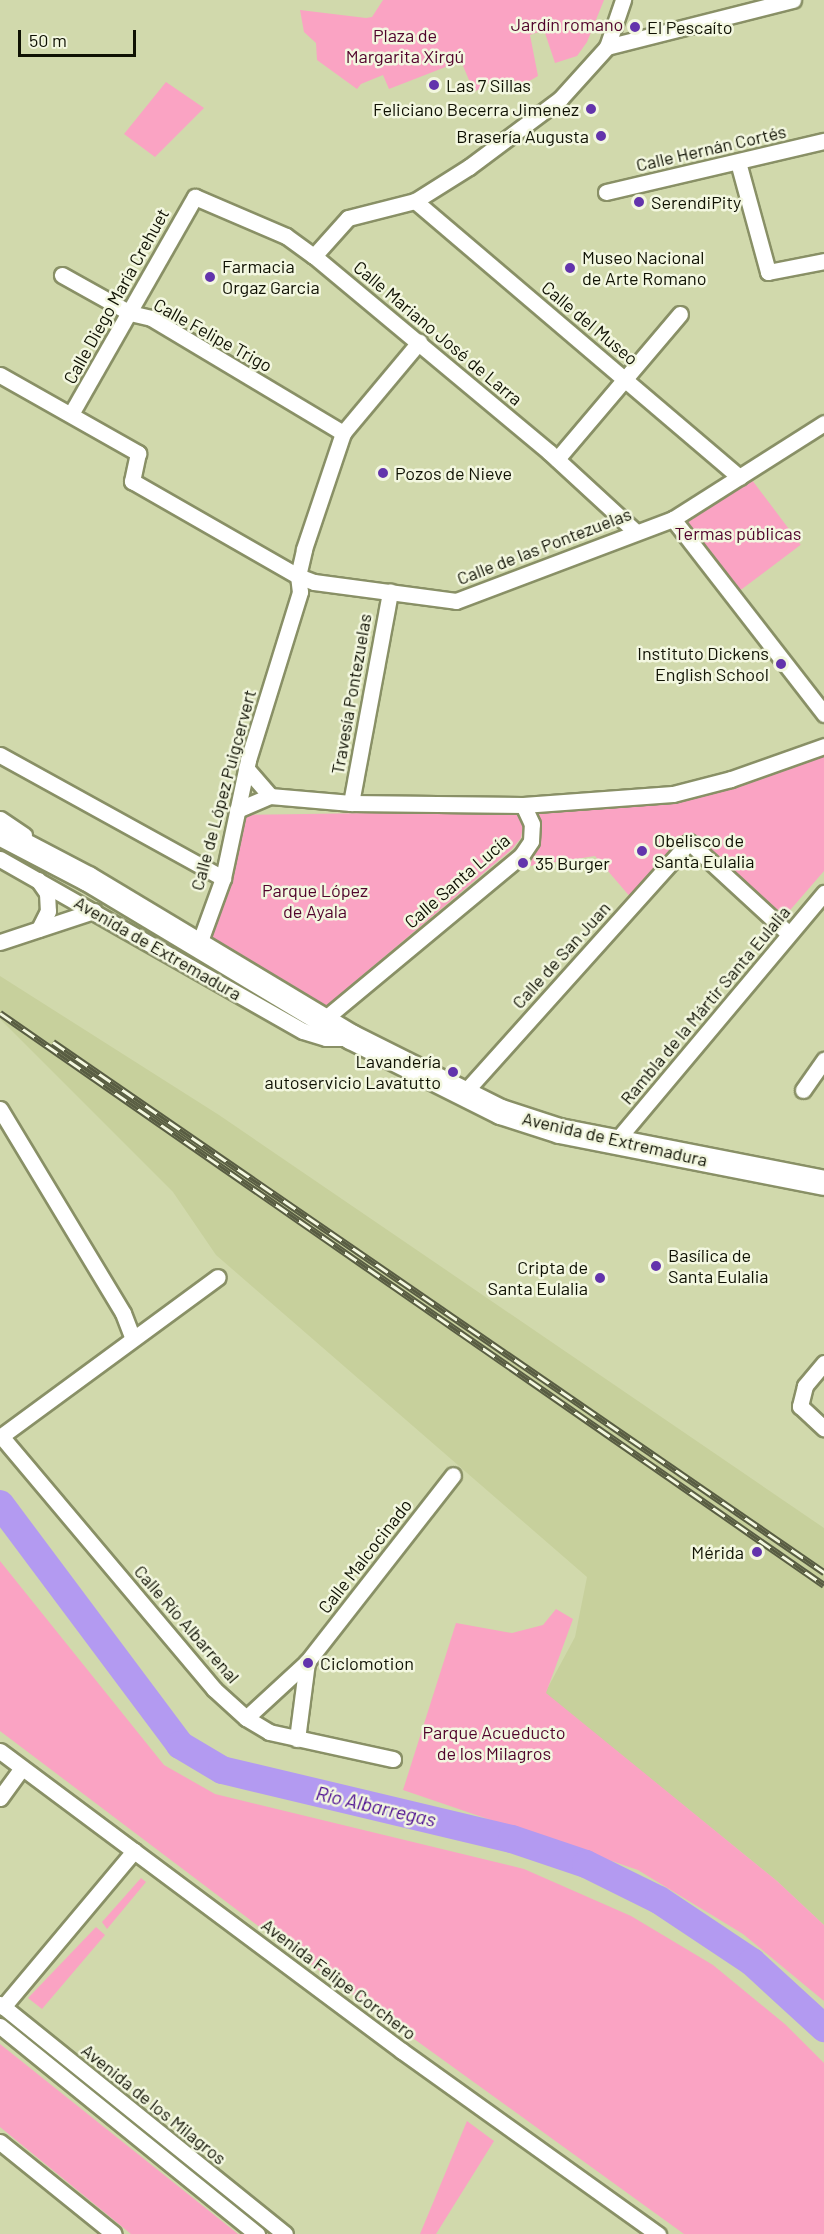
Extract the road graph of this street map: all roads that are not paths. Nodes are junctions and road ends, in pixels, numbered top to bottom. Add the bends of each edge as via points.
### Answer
1 (623, 0) edge
2 (793, 0) edge
3 (607, 47) junction
4 (824, 141) edge
5 (738, 162) junction
6 (606, 192) dead end
7 (195, 197) joint
8 (415, 201) junction
9 (314, 256) junction
10 (824, 261) edge
11 (62, 275) dead end
12 (130, 313) junction
13 (680, 314) dead end
14 (419, 342) junction
15 (0, 375) edge
16 (625, 378) junction
17 (71, 414) junction
18 (824, 423) edge
19 (343, 433) junction
20 (557, 459) junction
21 (739, 477) junction
22 (673, 519) junction
23 (635, 531) junction
24 (298, 576) junction
25 (390, 592) junction
26 (824, 714) edge
27 (824, 746) edge
28 (0, 755) edge
29 (246, 768) junction
30 (270, 796) junction
31 (351, 803) junction
32 (523, 805) junction
33 (237, 810) junction
34 (0, 819) edge
35 (0, 833) edge
36 (689, 842) joint
37 (0, 859) edge
38 (34, 876) junction
39 (223, 878) junction
40 (88, 879) junction
41 (824, 893) edge
42 (94, 911) junction
43 (39, 929) junction
44 (788, 933) junction
45 (0, 942) edge
46 (199, 944) junction
47 (322, 1021) junction
48 (351, 1037) junction
49 (824, 1060) edge
50 (803, 1090) dead end
51 (463, 1094) junction
52 (0, 1109) edge
53 (616, 1141) junction
54 (824, 1183) edge
55 (218, 1277) dead end
56 (132, 1337) junction
57 (824, 1363) edge
58 (824, 1428) edge
59 (1, 1436) edge
60 (453, 1475) dead end
61 (307, 1662) junction
62 (246, 1718) junction
63 (297, 1739) junction
64 (0, 1751) edge
65 (393, 1759) dead end
66 (22, 1768) junction
67 (0, 1798) edge
68 (135, 1851) junction
69 (2, 2005) edge
70 (0, 2026) edge
71 (0, 2142) edge
72 (114, 2234) edge
73 (257, 2234) edge
74 (285, 2234) edge
75 (658, 2234) edge

1 - 3 street
2 - 3 street
3 - 8 street via 560,99 531,123
4 - 5 street, Calle Hernán Cortés
5 - 6 street, Calle Hernán Cortés
5 - 10 street via 768,272
7 - 9 street, Calle Mariano José de Larra via 286,236
7 - 12 street, Calle Diego María Crehuet
8 - 9 street via 348,218
8 - 16 street, Calle del Museo
9 - 14 street, Calle Mariano José de Larra
11 - 12 street, Calle Felipe Trigo
12 - 17 street, Calle Diego María Crehuet
12 - 19 street, Calle Felipe Trigo via 151,318
13 - 16 street
14 - 19 street
14 - 20 street, Calle Mariano José de Larra
15 - 17 street
16 - 20 street
16 - 21 street, Calle del Museo
17 - 24 street, Calle de las Pontezuelas via 138,453 132,482
18 - 21 street, Calle de las Pontezuelas
19 - 24 street, Calle de López Puigcervert
20 - 23 street, Calle Mariano José de Larra
21 - 22 street, Calle de las Pontezuelas
22 - 23 street, Calle de las Pontezuelas
22 - 26 street
23 - 25 street, Calle de las Pontezuelas via 456,601
24 - 25 street, Calle de las Pontezuelas via 314,582
24 - 29 street, Calle de López Puigcervert via 300,592
25 - 31 street, Travesía Pontezuelas
27 - 32 street via 731,779 673,794
28 - 39 street
29 - 30 street
29 - 33 street, Calle de López Puigcervert
30 - 31 street, Calle Santa Lucía
30 - 33 street, Calle Santa Lucía
31 - 32 street, Calle Santa Lucía
32 - 47 street, Calle Santa Lucía via 532,824 531,841 521,856
33 - 39 street, Calle de López Puigcervert
34 - 40 street, Avenida de Extremadura
35 - 40 main road, Avenida de Extremadura
36 - 44 street, Rambla de la Mártir Santa Eulalia
36 - 51 street, Calle de San Juan
37 - 38 street, Avenida de Extremadura
38 - 42 street, Avenida de Extremadura
38 - 43 street via 47,893 48,911
39 - 46 street, Calle de López Puigcervert
40 - 46 main road, Avenida de Extremadura
41 - 44 street, Rambla de la Mártir Santa Eulalia
42 - 43 street
42 - 48 street, Avenida de Extremadura via 303,1031 326,1038
43 - 45 street
44 - 53 street, Rambla de la Mártir Santa Eulalia
46 - 47 main road, Avenida de Extremadura
47 - 48 main road, Avenida de Extremadura
48 - 51 main road, Avenida de Extremadura
49 - 50 street
51 - 53 main road, Avenida de Extremadura via 501,1112 560,1131
52 - 56 street via 123,1313
53 - 54 main road, Avenida de Extremadura
55 - 56 street
56 - 59 street
57 - 58 street via 805,1386 800,1406
59 - 62 street, Calle Río Albarrenal via 214,1689
60 - 61 street, Calle Malcocinado
61 - 62 street, Calle Malcocinado
61 - 63 street
62 - 63 street, Calle Río Albarrenal via 269,1732
63 - 65 street, Calle Río Albarrenal
64 - 66 street, Avenida Felipe Corchero
66 - 67 street
66 - 68 street, Avenida Felipe Corchero
68 - 69 street
68 - 75 street, Avenida Felipe Corchero
69 - 74 street, Avenida de los Milagros
70 - 73 street, Avenida de los Milagros
71 - 72 street

